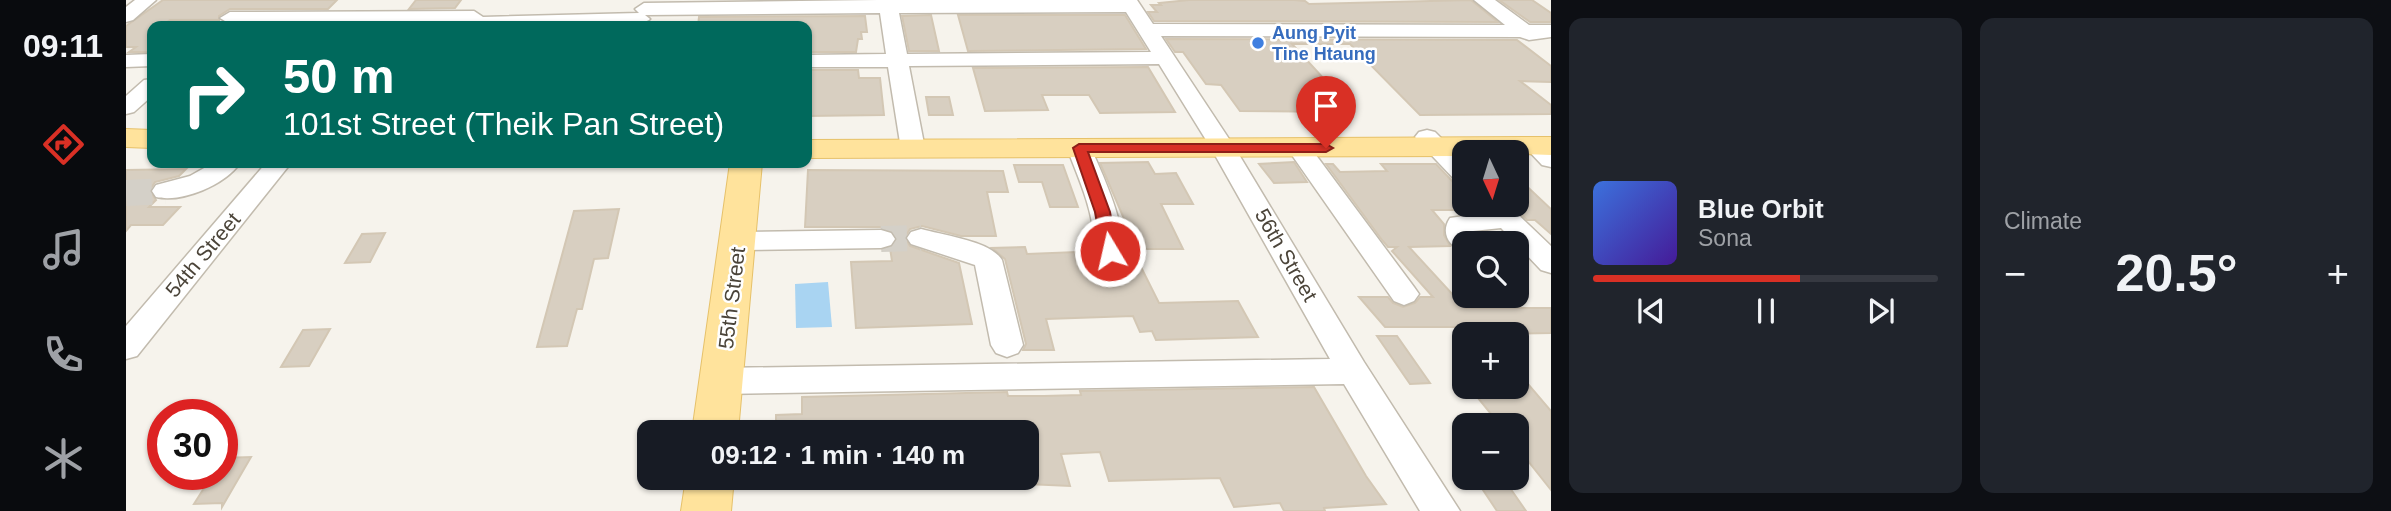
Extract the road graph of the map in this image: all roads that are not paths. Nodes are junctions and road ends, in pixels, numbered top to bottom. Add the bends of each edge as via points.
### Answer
1 (147, 0) edge
2 (254, 0) edge
3 (486, 0) edge
4 (1483, 0) edge
5 (1130, 3) edge
6 (888, 4) edge
7 (642, 13) edge
8 (126, 16) edge
9 (787, 17) edge
10 (226, 21) edge
11 (472, 21) edge
12 (490, 21) edge
13 (1146, 30) junction
14 (1524, 31) junction
15 (1551, 31) edge
16 (1551, 50) edge
17 (1164, 58) junction
18 (147, 60) edge
19 (898, 60) junction
20 (126, 61) edge
21 (812, 61) edge
22 (147, 89) edge
23 (126, 107) edge
24 (126, 138) edge
25 (812, 138) edge
26 (147, 139) edge
27 (1432, 142) junction
28 (1220, 143) junction
29 (912, 144) junction
30 (1547, 147) edge
31 (1079, 148) junction
32 (1299, 148) junction
33 (812, 149) edge
34 (126, 152) edge
35 (147, 152) edge
36 (1452, 163) edge
37 (222, 168) edge
38 (275, 168) edge
39 (746, 168) edge
40 (165, 191) tunnel mouth
41 (1484, 217) edge
42 (1505, 217) edge
43 (1459, 231) edge
44 (921, 238) tunnel mouth
45 (881, 239) tunnel mouth
46 (739, 240) junction
47 (1551, 263) edge
48 (1106, 269) dead end
49 (1404, 294) dead end
50 (1007, 345) dead end
51 (126, 346) edge
52 (1353, 371) junction
53 (721, 381) junction
54 (716, 420) edge
55 (709, 490) edge
56 (706, 511) edge
57 (1441, 511) edge

1 - 8 street
2 - 10 street
3 - 11 street
4 - 14 street
5 - 6 street
5 - 13 street, 56th Street
6 - 9 street
6 - 19 street
7 - 9 street
7 - 12 street
13 - 14 street
13 - 17 street, 56th Street
14 - 15 street
14 - 16 street
17 - 19 street
17 - 28 street, 56th Street
18 - 20 street
19 - 21 street
19 - 29 street
22 - 23 street
24 - 26 main road
25 - 29 main road
27 - 28 main road
27 - 30 main road
27 - 32 main road
27 - 36 street
28 - 29 main road
28 - 31 main road
28 - 32 main road
28 - 52 street, 56th Street
29 - 31 main road
29 - 33 main road
31 - 48 street via 1108,233
32 - 49 street
34 - 35 main road
37 - 40 street via 196,185
38 - 51 street, 54th Street
39 - 46 main road, 55th Street
41 - 43 street via 1459,224
42 - 47 street
44 - 50 street via 988,260
45 - 46 street
46 - 53 main road, 55th Street
52 - 53 street
52 - 57 street, 56th Street
53 - 54 main road, 55th Street
55 - 56 main road

